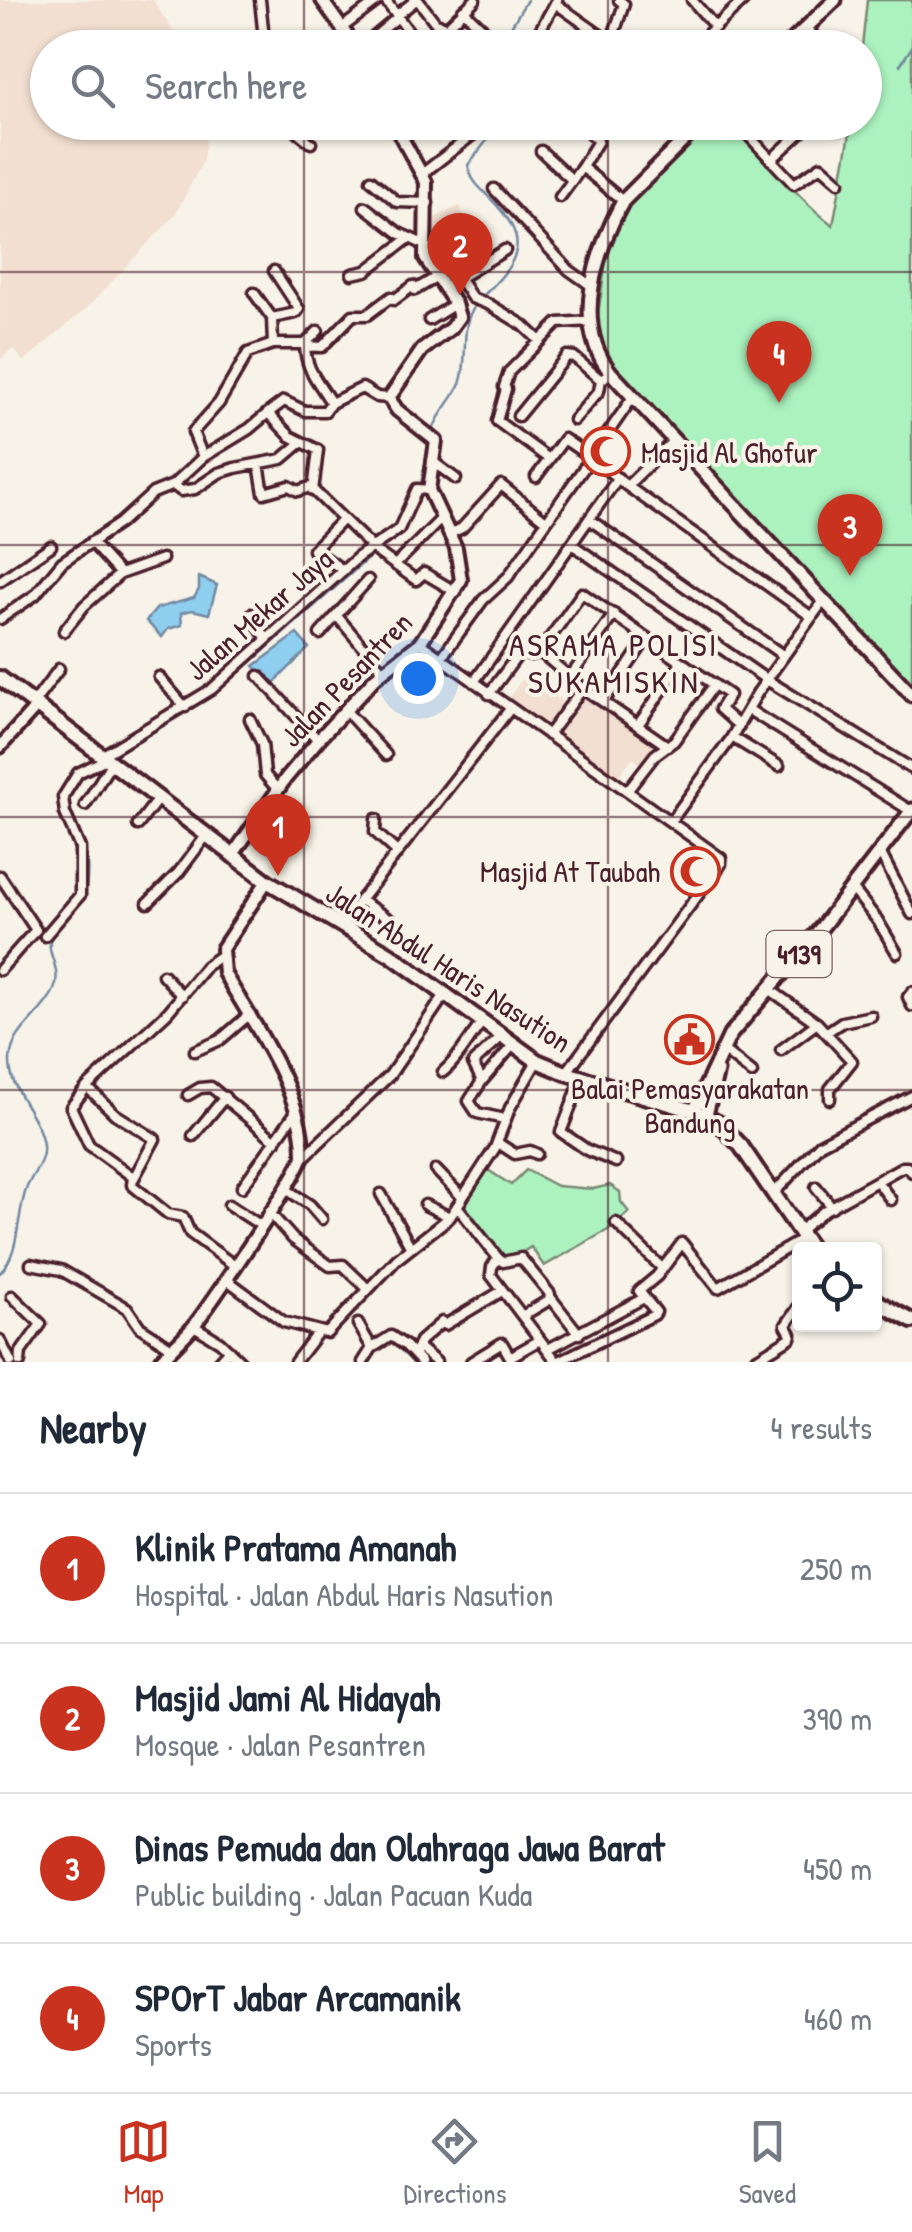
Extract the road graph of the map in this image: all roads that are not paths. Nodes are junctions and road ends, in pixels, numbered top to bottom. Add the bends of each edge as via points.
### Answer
1 (260, 0) edge
2 (382, 0) edge
3 (417, 0) edge
4 (475, 0) edge
5 (692, 0) edge
6 (744, 0) edge
7 (835, 0) edge
8 (623, 1) edge
9 (327, 2) edge
10 (556, 2) edge
11 (463, 10) junction
12 (397, 16) junction
13 (436, 23) junction
14 (344, 27) junction
15 (715, 27) junction
16 (446, 28) joint
17 (806, 28) edge
18 (263, 30) edge
19 (346, 30) edge
20 (380, 30) edge
21 (408, 30) edge
22 (442, 30) edge
23 (484, 30) dead end
24 (540, 30) edge
25 (591, 30) edge
26 (614, 30) edge
27 (712, 30) edge
28 (307, 140) edge
29 (405, 140) edge
30 (466, 140) edge
31 (598, 140) edge
32 (684, 140) edge
33 (753, 140) edge
34 (793, 140) edge
35 (311, 143) dead end
36 (541, 151) dead end
37 (771, 160) junction
38 (582, 167) junction
39 (422, 174) junction
40 (571, 178) junction
41 (371, 180) dead end
42 (839, 182) dead end
43 (494, 189) dead end
44 (560, 197) dead end
45 (623, 200) junction
46 (428, 203) junction
47 (365, 207) dead end
48 (408, 240) junction
49 (423, 244) junction
50 (506, 250) dead end
51 (274, 270) dead end
52 (352, 274) dead end
53 (459, 278) junction
54 (441, 282) junction
55 (593, 287) junction
56 (254, 294) dead end
57 (477, 301) junction
58 (455, 304) junction
59 (459, 317) junction
60 (272, 318) junction
61 (429, 320) dead end
62 (590, 321) junction
63 (318, 331) dead end
64 (540, 342) junction
65 (272, 344) junction
66 (305, 345) junction
67 (516, 352) dead end
68 (523, 360) junction
69 (606, 377) junction
70 (388, 398) junction
71 (631, 399) junction
72 (331, 403) junction
73 (268, 413) junction
74 (518, 416) dead end
75 (574, 420) dead end
76 (674, 440) junction
77 (302, 442) junction
78 (590, 456) junction
79 (203, 457) junction
80 (549, 459) junction
81 (432, 461) junction
82 (258, 464) junction
83 (536, 477) dead end
84 (456, 478) dead end
85 (618, 478) junction
86 (173, 485) junction
87 (628, 486) junction
88 (423, 490) junction
89 (314, 492) junction
90 (441, 518) junction
91 (342, 520) junction
92 (590, 520) junction
93 (546, 521) junction
94 (450, 534) junction
95 (91, 542) junction
96 (573, 545) junction
97 (51, 546) dead end
98 (374, 549) junction
99 (162, 559) dead end
100 (395, 565) junction
101 (342, 570) junction
102 (120, 574) junction
103 (0, 580) edge
104 (368, 580) dead end
105 (456, 592) junction
106 (824, 600) junction
107 (251, 614) dead end
108 (614, 614) junction
109 (338, 616) junction
110 (812, 617) junction
111 (0, 619) edge
112 (64, 631) dead end
113 (320, 634) dead end
114 (266, 638) junction
115 (647, 638) junction
116 (420, 643) junction
117 (540, 652) junction
118 (784, 656) junction
119 (441, 658) junction
120 (682, 662) junction
121 (59, 669) dead end
122 (384, 672) junction
123 (259, 676) dead end
124 (571, 676) junction
125 (158, 677) dead end
126 (0, 678) edge
127 (767, 680) junction
128 (474, 682) junction
129 (714, 684) junction
130 (583, 688) junction
131 (489, 694) junction
132 (912, 695) edge
133 (604, 700) junction
134 (35, 705) junction
135 (185, 707) junction
136 (510, 709) junction
137 (749, 710) junction
138 (346, 711) junction
139 (250, 719) dead end
140 (638, 725) junction
141 (739, 726) junction
142 (548, 735) junction
143 (732, 737) junction
144 (318, 740) junction
145 (666, 745) junction
146 (0, 747) edge
147 (386, 755) dead end
148 (105, 761) junction
149 (779, 766) dead end
150 (912, 769) edge
151 (278, 790) junction
152 (628, 790) junction
153 (157, 800) junction
154 (84, 805) dead end
155 (912, 810) edge
156 (376, 819) dead end
157 (672, 820) junction
158 (138, 825) dead end
159 (206, 836) junction
160 (879, 850) junction
161 (398, 852) junction
162 (232, 856) junction
163 (907, 872) dead end
164 (0, 876) edge
165 (266, 881) junction
166 (898, 884) junction
167 (852, 888) junction
168 (360, 900) junction
169 (148, 903) dead end
170 (912, 914) edge
171 (390, 920) dead end
172 (340, 926) junction
173 (45, 936) dead end
174 (897, 953) dead end
175 (220, 956) junction
176 (0, 970) edge
177 (162, 975) dead end
178 (769, 988) junction
179 (912, 992) edge
180 (446, 993) junction
181 (182, 996) junction
182 (912, 1006) edge
183 (250, 1014) junction
184 (871, 1016) dead end
185 (482, 1022) junction
186 (817, 1023) junction
187 (827, 1032) junction
188 (508, 1041) junction
189 (781, 1050) dead end
190 (195, 1051) dead end
191 (722, 1054) junction
192 (537, 1061) junction
193 (444, 1072) dead end
194 (752, 1073) dead end
195 (566, 1074) junction
196 (582, 1078) junction
197 (482, 1081) junction
198 (86, 1087) junction
199 (188, 1095) dead end
200 (912, 1096) edge
201 (225, 1097) junction
202 (830, 1099) dead end
203 (295, 1113) junction
204 (700, 1113) junction
205 (500, 1118) dead end
206 (194, 1136) dead end
207 (276, 1141) junction
208 (498, 1143) junction
209 (537, 1154) dead end
210 (303, 1158) junction
211 (616, 1162) dead end
212 (436, 1170) dead end
213 (912, 1172) edge
214 (134, 1178) junction
215 (877, 1181) junction
216 (780, 1185) junction
217 (242, 1187) dead end
218 (816, 1188) dead end
219 (286, 1189) junction
220 (381, 1194) dead end
221 (891, 1200) dead end
222 (460, 1202) junction
223 (229, 1205) dead end
224 (425, 1205) dead end
225 (832, 1207) junction
226 (270, 1212) junction
227 (450, 1217) junction
228 (322, 1218) dead end
229 (616, 1223) dead end
230 (260, 1225) junction
231 (804, 1240) edge
232 (411, 1248) junction
233 (498, 1258) junction
234 (31, 1264) dead end
235 (235, 1266) junction
236 (661, 1267) junction
237 (226, 1278) junction
238 (368, 1289) junction
239 (502, 1291) junction
240 (12, 1296) dead end
241 (551, 1298) junction
242 (644, 1298) junction
243 (882, 1304) edge
244 (524, 1315) junction
245 (792, 1316) edge
246 (912, 1321) edge
247 (358, 1324) dead end
248 (194, 1326) junction
249 (318, 1332) junction
250 (579, 1334) junction
251 (0, 1340) edge
252 (540, 1340) junction
253 (172, 1348) junction
254 (372, 1348) junction
255 (548, 1349) junction
256 (229, 1350) junction
257 (418, 1354) edge
258 (11, 1362) edge
259 (20, 1362) edge
260 (158, 1362) edge
261 (218, 1362) edge
262 (241, 1362) edge
263 (295, 1362) edge
264 (363, 1362) edge
265 (436, 1362) edge
266 (471, 1362) edge
267 (557, 1362) edge
268 (750, 1362) edge

1 - 18 street
2 - 12 street
2 - 14 street
3 - 12 street
3 - 13 street
4 - 11 street
5 - 15 street
6 - 15 street
7 - 17 main road
8 - 26 street
9 - 14 street
10 - 24 street
10 - 25 street
11 - 16 street
11 - 23 street
12 - 20 street
12 - 21 street
13 - 16 street
13 - 22 street
14 - 19 street
15 - 27 street
28 - 35 street
29 - 39 street
30 - 39 street
31 - 38 street
32 - 45 main road
33 - 37 street
34 - 37 street
36 - 40 street
37 - 42 street via 796,185 821,166
38 - 40 street
38 - 45 street
39 - 46 street
40 - 44 street
41 - 46 street via 397,202
43 - 55 street
45 - 55 main road
46 - 49 street
47 - 48 street
48 - 49 street
48 - 52 street
49 - 54 street
50 - 53 street
51 - 60 street via 300,309
53 - 54 street
53 - 57 street
54 - 58 street
54 - 66 street via 413,286 366,315 353,315 322,347
55 - 62 main road
56 - 60 street
57 - 59 street
57 - 64 street
58 - 59 street
58 - 61 street
59 - 70 street via 422,350
60 - 65 street
62 - 64 street via 561,321
62 - 69 main road
63 - 66 street
64 - 68 street
65 - 66 street
65 - 79 street via 248,353 220,403 193,432
66 - 72 street via 309,373
67 - 68 street
68 - 80 street via 508,374 497,420
69 - 71 main road
69 - 74 street via 567,356
69 - 75 street
70 - 72 street via 362,388
70 - 81 street via 434,438
71 - 76 main road
71 - 78 street
72 - 73 street via 325,412 312,412 284,401
73 - 77 street
73 - 79 street
76 - 87 street
76 - 106 main road
77 - 82 street via 282,459
77 - 89 street via 318,450
78 - 80 street via 564,438
78 - 85 street
78 - 93 street
79 - 86 street
80 - 83 street
81 - 84 street
81 - 88 street
82 - 86 street via 219,473 195,489
82 - 89 street via 264,494 289,486
85 - 87 street
85 - 92 street
86 - 95 street
87 - 110 street
88 - 90 street
88 - 98 street, Jalan Mekar Jaya via 398,529
89 - 91 street
90 - 94 street
90 - 100 street
91 - 98 street
91 - 101 street via 314,550
92 - 96 street
92 - 118 street
93 - 94 street via 502,485
93 - 119 street
94 - 105 street via 460,567
95 - 102 street
95 - 111 street
96 - 127 street
96 - 128 street
97 - 103 street
98 - 100 street
98 - 101 street, Jalan Mekar Jaya
99 - 102 street
100 - 105 street via 416,580 424,572
101 - 114 street, Jalan Mekar Jaya
102 - 112 street
104 - 109 street
105 - 116 street, Jalan Pesantren
106 - 110 street
106 - 132 main road
107 - 114 street
108 - 115 street
108 - 117 street via 582,594
108 - 124 street
109 - 113 street
109 - 122 street
110 - 118 street
114 - 135 street, Jalan Mekar Jaya
115 - 120 street
115 - 133 street
116 - 119 street
116 - 122 street, Jalan Pesantren
117 - 124 street
117 - 131 street via 520,652
118 - 127 street
119 - 128 street
120 - 129 street
120 - 140 street
121 - 134 street
122 - 138 street, Jalan Pesantren
123 - 144 street
124 - 130 street
125 - 135 street
126 - 134 highway, Jalan Abdul Haris Nasution
127 - 137 street
127 - 150 street
128 - 131 street
129 - 141 street via 728,695 720,710
129 - 145 street
130 - 133 street
130 - 142 street
131 - 136 street
133 - 140 street
134 - 146 street
134 - 148 highway, Jalan Abdul Haris Nasution
135 - 148 street, Jalan Mekar Jaya via 152,722
136 - 142 street
136 - 161 street
137 - 141 street
137 - 155 street
138 - 144 street, Jalan Pesantren
138 - 147 street
139 - 151 street via 262,744 265,775
140 - 145 street
141 - 143 street
142 - 152 street
143 - 149 street
143 - 157 street
144 - 151 street, Jalan Pesantren
145 - 152 street
148 - 153 highway, Jalan Abdul Haris Nasution
148 - 154 street
148 - 173 street, Jalan Mekar Jaya via 78,773 63,797 80,848 80,895
151 - 162 street, Jalan Pesantren
152 - 157 street
153 - 158 street
153 - 159 highway, Jalan Abdul Haris Nasution
155 - 160 main road, 4139
156 - 161 street via 375,832
157 - 195 street via 716,852 721,864
159 - 162 highway, Jalan Abdul Haris Nasution
159 - 169 street
160 - 166 street
160 - 167 main road, 4139
161 - 168 street
162 - 165 highway, Jalan Abdul Haris Nasution
163 - 166 street
164 - 176 street via 36,930
165 - 172 highway, Jalan Abdul Haris Nasution
165 - 175 street
166 - 170 street
167 - 174 street
167 - 178 main road, 4139
168 - 171 street
168 - 172 street
172 - 180 highway, Jalan Abdul Haris Nasution
175 - 181 street
175 - 183 street
177 - 181 street
178 - 186 street
178 - 191 main road, 4139
179 - 182 street
180 - 185 highway, Jalan Abdul Haris Nasution
180 - 210 street via 390,1075
181 - 198 street
183 - 190 street
183 - 203 street
184 - 187 street
185 - 188 highway, Jalan Abdul Haris Nasution
185 - 193 street
186 - 187 street
186 - 189 street
187 - 202 street via 852,1061 830,1089
188 - 192 highway, Jalan Abdul Haris Nasution
188 - 197 street
188 - 197 street via 473,1063
191 - 194 street
191 - 204 main road, 4139
192 - 195 highway, Jalan Abdul Haris Nasution
192 - 208 street
195 - 196 highway, Jalan Abdul Haris Nasution
196 - 204 highway, Jalan Abdul Haris Nasution
196 - 211 street via 561,1132
197 - 205 street via 470,1106
198 - 214 street via 71,1107 88,1144
198 - 214 street via 114,1114 156,1138
199 - 201 street via 205,1086
200 - 216 street via 836,1136
201 - 206 street
201 - 207 street
203 - 207 street
203 - 210 street
204 - 216 highway, Jalan Abdul Haris Nasution
207 - 217 street
208 - 209 street via 517,1154
208 - 222 street
210 - 219 street
212 - 222 street
213 - 215 street via 902,1167
214 - 235 street via 136,1189 168,1214 184,1216 190,1233
215 - 221 street
215 - 225 street
216 - 231 highway, Jalan Abdul Haris Nasution
218 - 225 street
219 - 226 street
219 - 228 street
220 - 232 street
222 - 227 street
222 - 233 street
223 - 230 street
224 - 227 street
225 - 231 street
226 - 230 street
226 - 238 street via 305,1249 330,1266 343,1265
227 - 232 street
229 - 236 street
230 - 235 street
231 - 236 street via 720,1288 682,1243
232 - 238 street
233 - 239 street via 490,1270
233 - 241 street via 521,1258
234 - 253 street via 61,1270 127,1308
235 - 237 street
236 - 242 street via 639,1291
237 - 248 street
237 - 249 street via 284,1322
238 - 249 street via 327,1333
239 - 244 street
239 - 257 street via 442,1322 420,1341
240 - 259 street via 40,1324
241 - 244 street
241 - 250 street
242 - 250 street
242 - 267 street via 654,1315
243 - 246 highway
244 - 252 street
245 - 268 street via 786,1325 790,1338
247 - 254 street
248 - 253 street
248 - 256 street
249 - 263 street
250 - 255 street
251 - 258 street
252 - 255 street
252 - 266 street via 510,1357 502,1343
253 - 260 street
254 - 257 street via 391,1336
254 - 264 street
255 - 267 street
256 - 261 street
256 - 262 street
257 - 265 street

